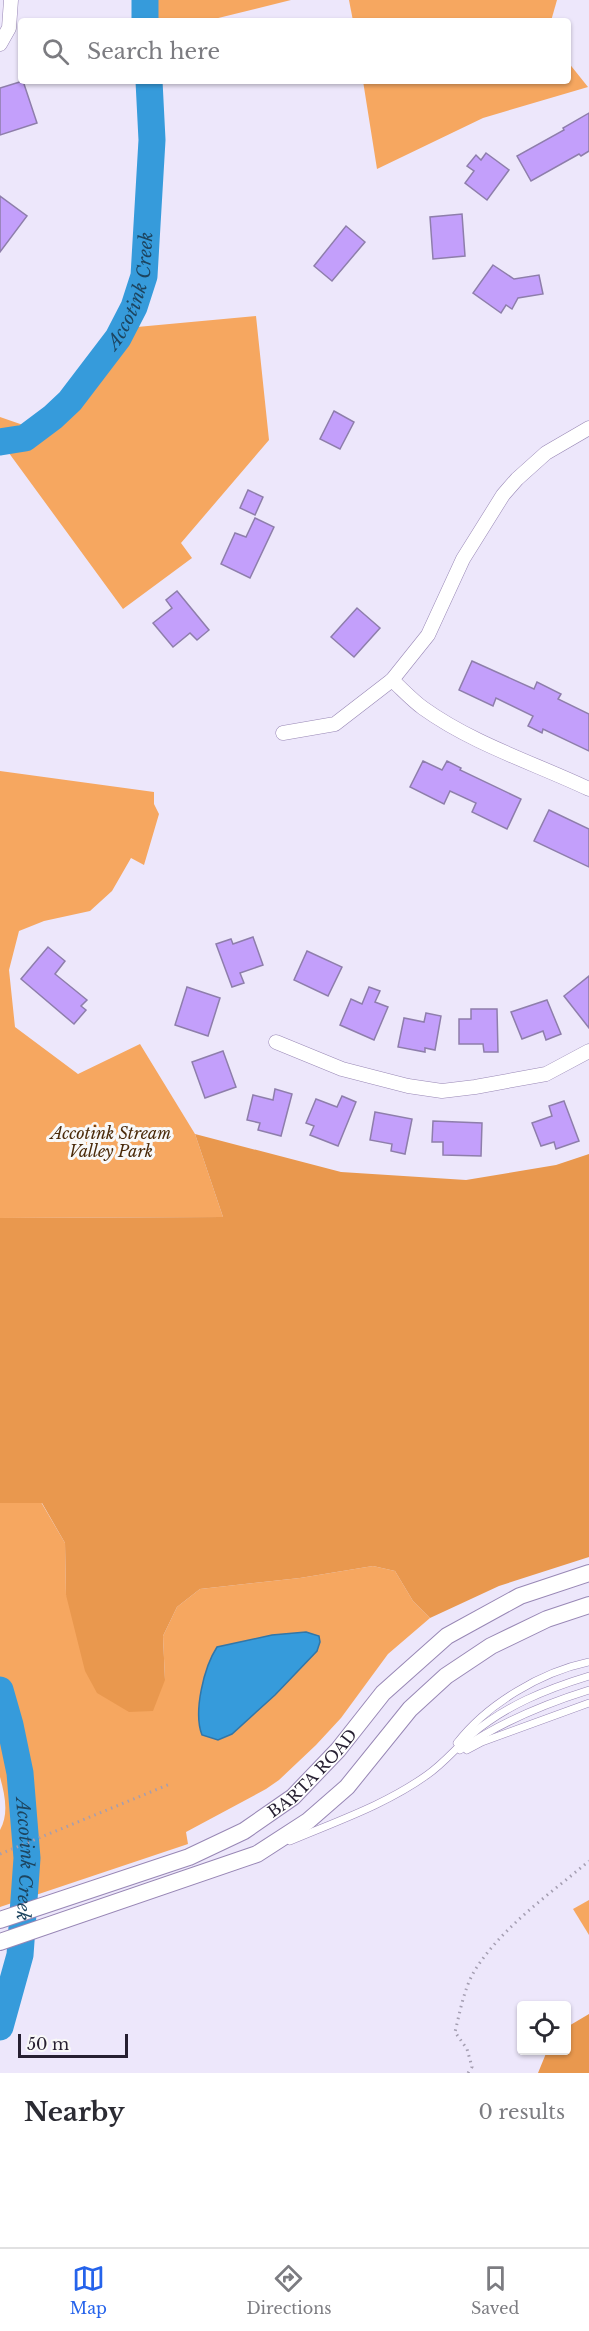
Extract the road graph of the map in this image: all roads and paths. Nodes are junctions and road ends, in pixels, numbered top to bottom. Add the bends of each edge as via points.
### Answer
1 (11, 0) edge
2 (0, 45) edge
3 (589, 428) edge
4 (392, 680) junction
5 (283, 733) dead end
6 (589, 789) edge
7 (276, 1042) dead end
8 (589, 1051) edge
9 (589, 1574) edge
10 (589, 1605) edge
11 (589, 1662) edge
12 (589, 1676) edge
13 (589, 1690) edge
14 (589, 1703) edge
15 (443, 1762) junction
16 (170, 1784) dead end
17 (0, 1854) edge
18 (257, 1854) junction
19 (589, 1861) edge
20 (0, 1920) edge
21 (0, 1942) edge
22 (468, 2073) edge

1 - 2 street via 9,28
3 - 4 street via 546,453 503,495 463,559 428,635
4 - 5 street via 336,724
4 - 6 street via 423,708 450,724
7 - 8 street via 342,1069 441,1091 546,1074
9 - 20 street, BARTA ROAD via 520,1596 447,1636 383,1693 338,1750 293,1797 244,1831 189,1857
10 - 18 street, BARTA ROAD via 547,1619 491,1646 446,1676 410,1709 346,1787 308,1821
11 - 15 lane via 549,1675 499,1702 468,1729
12 - 15 lane via 535,1694 502,1712
13 - 15 lane via 556,1700 497,1728
14 - 15 lane via 482,1742
15 - 18 lane via 382,1803
16 - 17 path
18 - 21 street, BARTA ROAD
19 - 22 path via 524,1916 474,1972 455,2032 467,2049 472,2067

